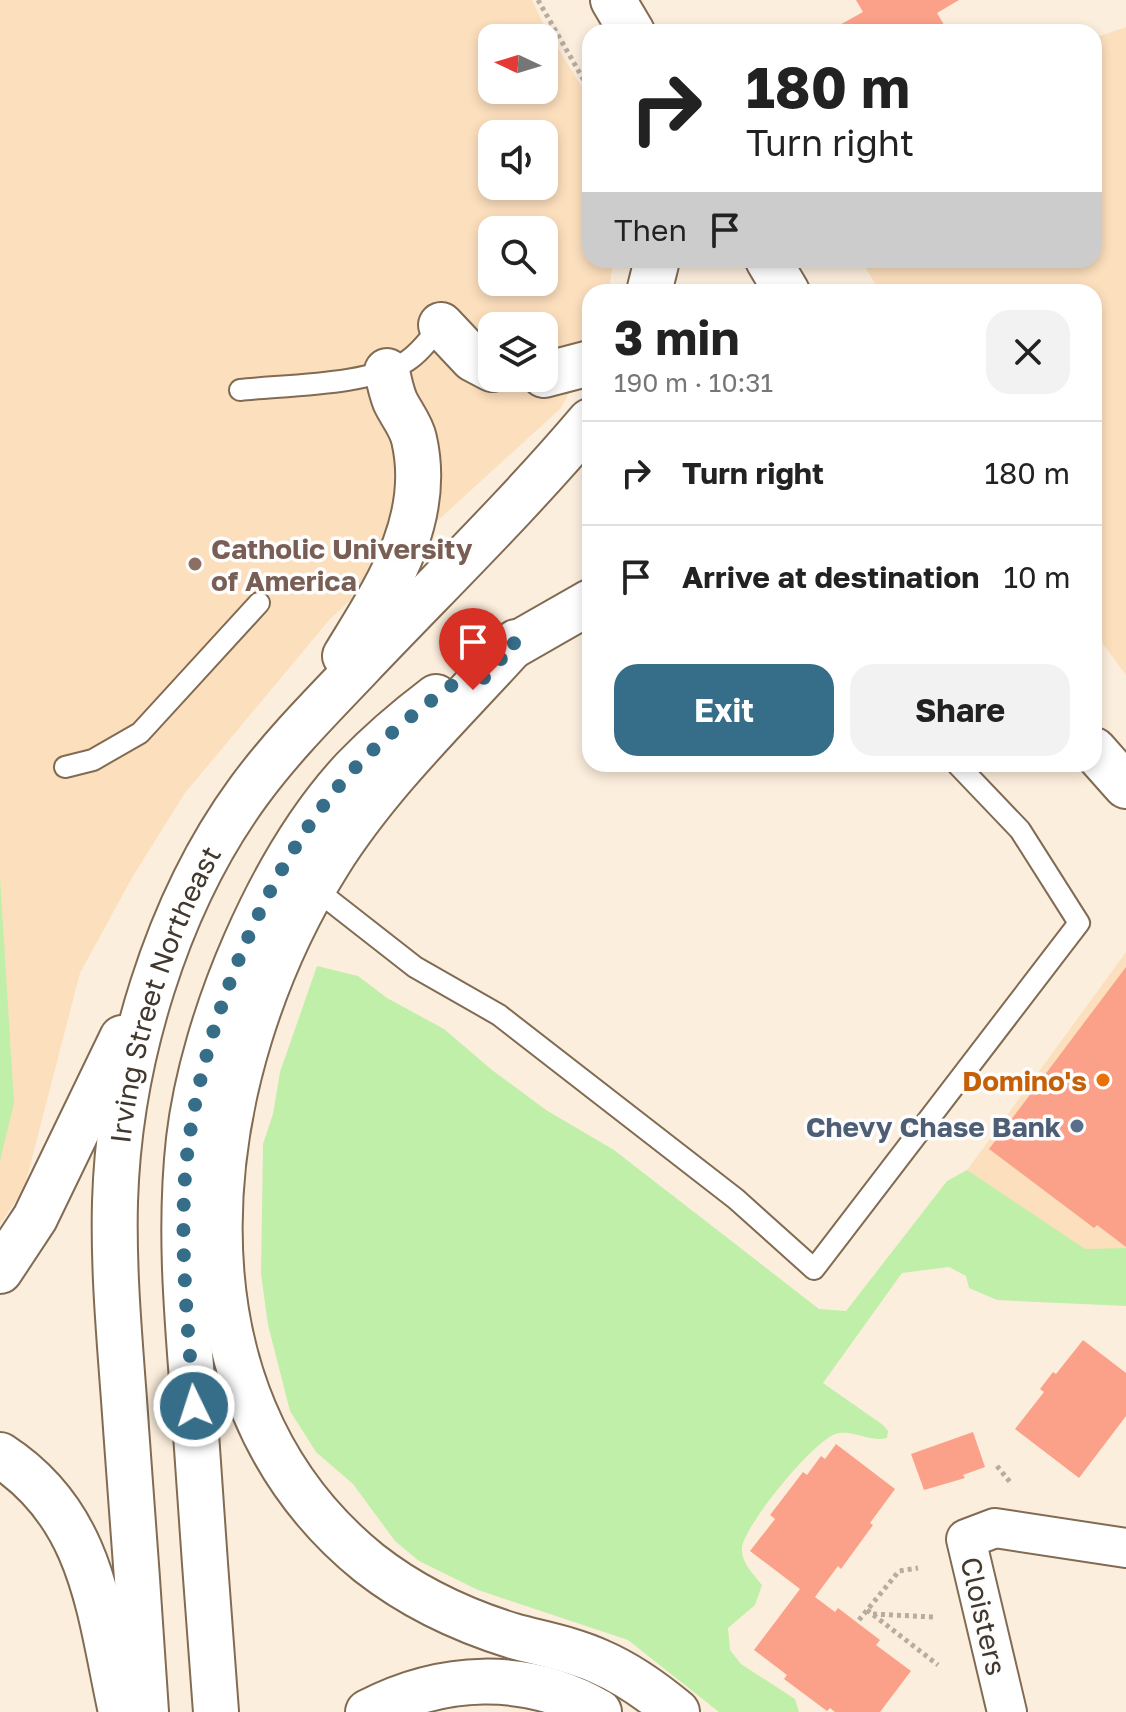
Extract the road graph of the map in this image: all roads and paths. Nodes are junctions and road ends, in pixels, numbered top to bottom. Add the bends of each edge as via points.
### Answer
1 (538, 0) edge
2 (582, 77) edge
3 (441, 325) joint
4 (478, 362) edge
5 (582, 365) edge
6 (387, 371) junction
7 (558, 371) edge
8 (240, 390) dead end
9 (582, 430) edge
10 (259, 603) dead end
11 (582, 606) edge
12 (516, 642) junction
13 (303, 727) junction
14 (1102, 759) edge
15 (65, 767) dead end
16 (965, 772) edge
17 (1126, 786) edge
18 (314, 888) junction
19 (173, 932) junction
20 (0, 1271) edge
21 (0, 1455) edge
22 (997, 1466) dead end
23 (1010, 1482) dead end
24 (1126, 1548) edge
25 (918, 1568) dead end
26 (870, 1612) junction
27 (933, 1617) dead end
28 (859, 1620) dead end
29 (938, 1665) dead end
30 (121, 1712) edge
31 (146, 1712) edge
32 (216, 1712) edge
33 (368, 1712) edge
34 (599, 1712) edge
35 (677, 1712) edge
36 (1007, 1712) edge

1 - 2 path
3 - 4 main road
3 - 6 lane via 410,359
5 - 7 main road
6 - 8 lane
6 - 13 main road via 415,447 418,482 412,525 384,591
9 - 13 main road, Irving Street Northeast
10 - 15 lane via 140,733 93,760
11 - 12 main road, Irving Street Northeast
12 - 18 main road via 370,805
12 - 32 main road, Irving Street Northeast via 384,740 307,828 245,948 204,1061 188,1149 184,1256
13 - 19 main road, Irving Street Northeast via 248,791 201,870
14 - 17 main road
16 - 18 lane via 1020,830 1079,923 814,1269 736,1199 499,1015 415,967
18 - 35 main road via 261,998 240,1069 227,1141 221,1210 225,1307 258,1420 307,1501 381,1571 467,1619 601,1662
19 - 20 main road via 50,1189
19 - 31 main road, Irving Street Northeast via 132,1066 115,1200 116,1287
21 - 30 main road via 51,1499 81,1550 96,1592
22 - 23 path
24 - 36 street, Cloisters via 995,1528 966,1539
25 - 26 path via 899,1571
26 - 27 path
26 - 28 path
26 - 29 path
33 - 34 main road via 432,1687 479,1680 545,1690

